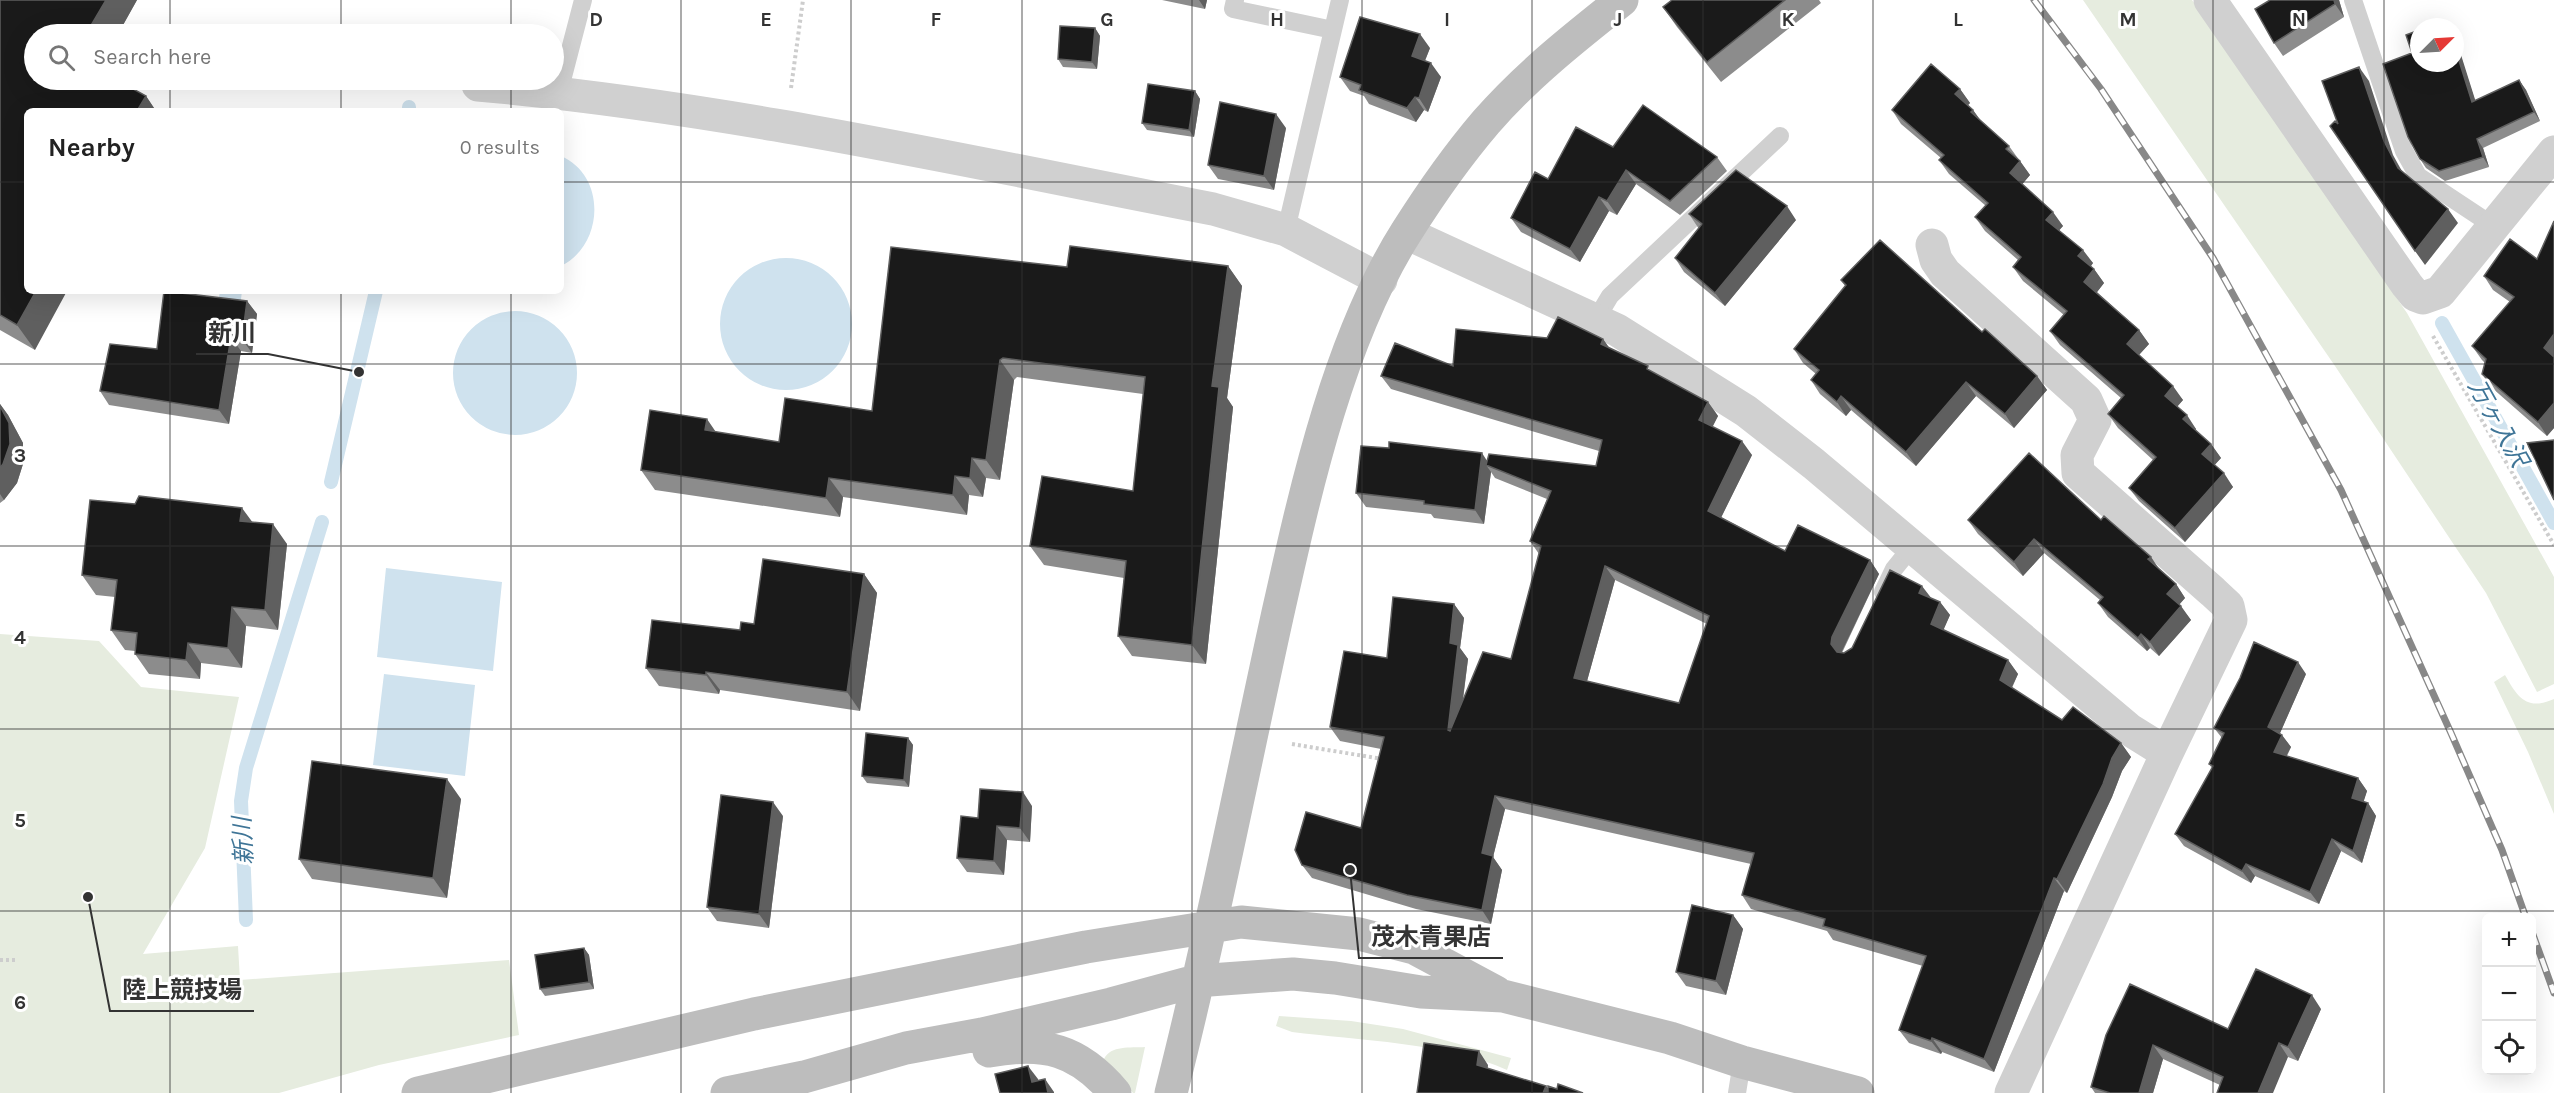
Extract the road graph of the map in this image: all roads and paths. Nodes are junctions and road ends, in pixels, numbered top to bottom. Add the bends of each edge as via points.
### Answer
1 (583, 0) edge
2 (803, 0) edge
3 (1235, 0) edge
4 (1340, 0) edge
5 (1622, 0) edge
6 (2210, 0) edge
7 (2353, 0) edge
8 (1333, 30) junction
9 (564, 73) edge
10 (793, 75) dead end
11 (536, 90) edge
12 (559, 92) joint
13 (1780, 136) dead end
14 (2554, 152) edge
15 (2495, 227) junction
16 (1286, 230) junction
17 (1406, 233) junction
18 (1932, 245) dead end
19 (1381, 280) junction
20 (2423, 298) junction
21 (1594, 321) junction
22 (2554, 545) edge
23 (1911, 548) junction
24 (1875, 608) edge
25 (1292, 744) dead end
26 (2167, 753) junction
27 (1394, 760) edge
28 (1210, 926) junction
29 (0, 960) edge
30 (17, 960) dead end
31 (1196, 981) junction
32 (1503, 996) junction
33 (804, 1077) junction
34 (1739, 1078) edge
35 (418, 1093) edge
36 (727, 1093) edge
37 (1115, 1093) edge
38 (1171, 1093) edge
39 (1858, 1093) edge
40 (2011, 1093) edge

1 - 9 lane
2 - 10 path
3 - 8 lane via 1233,9
4 - 8 lane
5 - 17 street via 1527,79 1486,121
6 - 20 street via 2407,285
7 - 15 lane via 2404,151 2418,176
8 - 16 lane
11 - 12 street
12 - 16 street via 702,111 1213,209
13 - 21 lane via 1610,296
14 - 15 street
15 - 20 street via 2440,292
16 - 19 street
17 - 19 street
17 - 21 street
18 - 26 street via 1945,273 2086,400 2095,420 2077,455 2078,473 2228,606 2231,620 2226,633
19 - 28 street via 1353,343 1310,473
20 - 22 path via 2427,325
21 - 23 street via 1617,330 1746,411
23 - 24 lane via 1894,569
23 - 26 street via 2130,730
25 - 27 path
26 - 40 street
28 - 31 street
28 - 32 street via 1241,922 1359,934 1414,948
28 - 35 street via 754,1014
29 - 30 path
31 - 32 street via 1293,974 1421,992
31 - 33 street via 1025,1024 906,1048
31 - 38 street
32 - 34 street via 1670,1038
33 - 36 street
33 - 37 street via 912,1066 1032,1045 1050,1048 1086,1064
34 - 39 street

